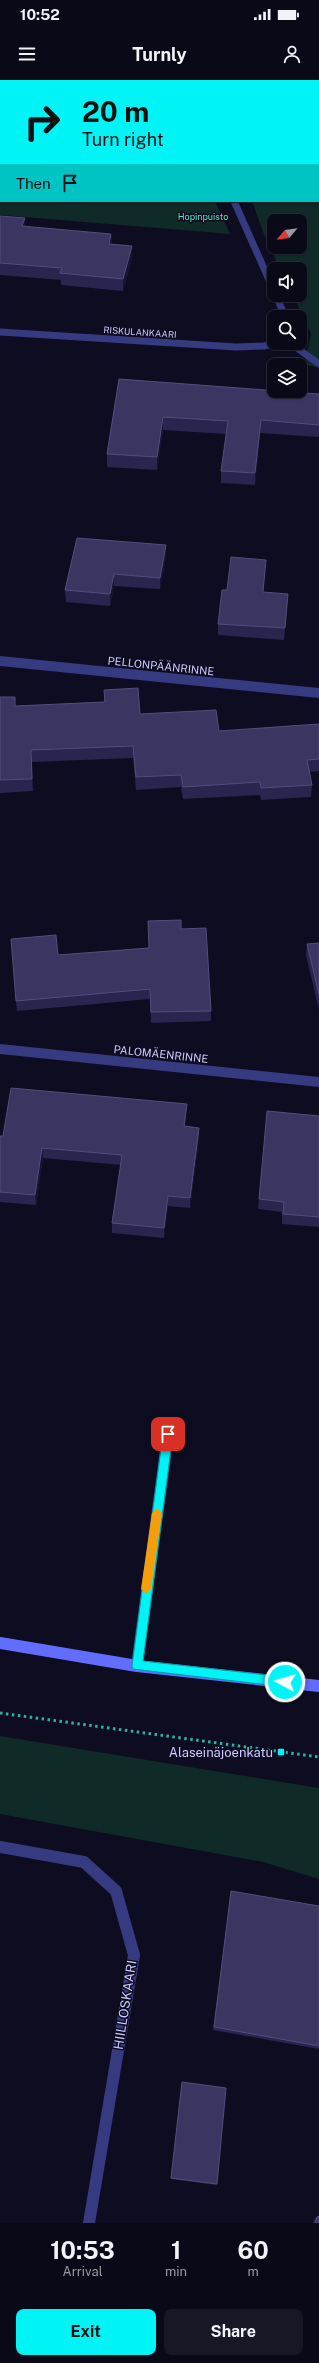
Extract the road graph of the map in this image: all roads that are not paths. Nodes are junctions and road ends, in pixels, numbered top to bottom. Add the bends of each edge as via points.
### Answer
1 (234, 202) edge
2 (267, 275) edge
3 (0, 332) edge
4 (267, 345) edge
5 (300, 350) edge
6 (319, 364) edge
7 (0, 661) edge
8 (319, 693) edge
9 (0, 1049) edge
10 (319, 1082) edge
11 (168, 1434) dead end
12 (0, 1643) edge
13 (137, 1666) junction
14 (319, 1686) edge
15 (0, 1847) edge
16 (89, 2223) edge

1 - 2 street
3 - 4 street, RISKULANKAARI via 236,347
5 - 6 street
7 - 8 street, PELLONPÄÄNRINNE
9 - 10 street, PALOMÄENRINNE
11 - 13 street
12 - 13 street
13 - 14 street
15 - 16 street, HIILLOSKAARI via 84,1862 116,1891 134,1955

